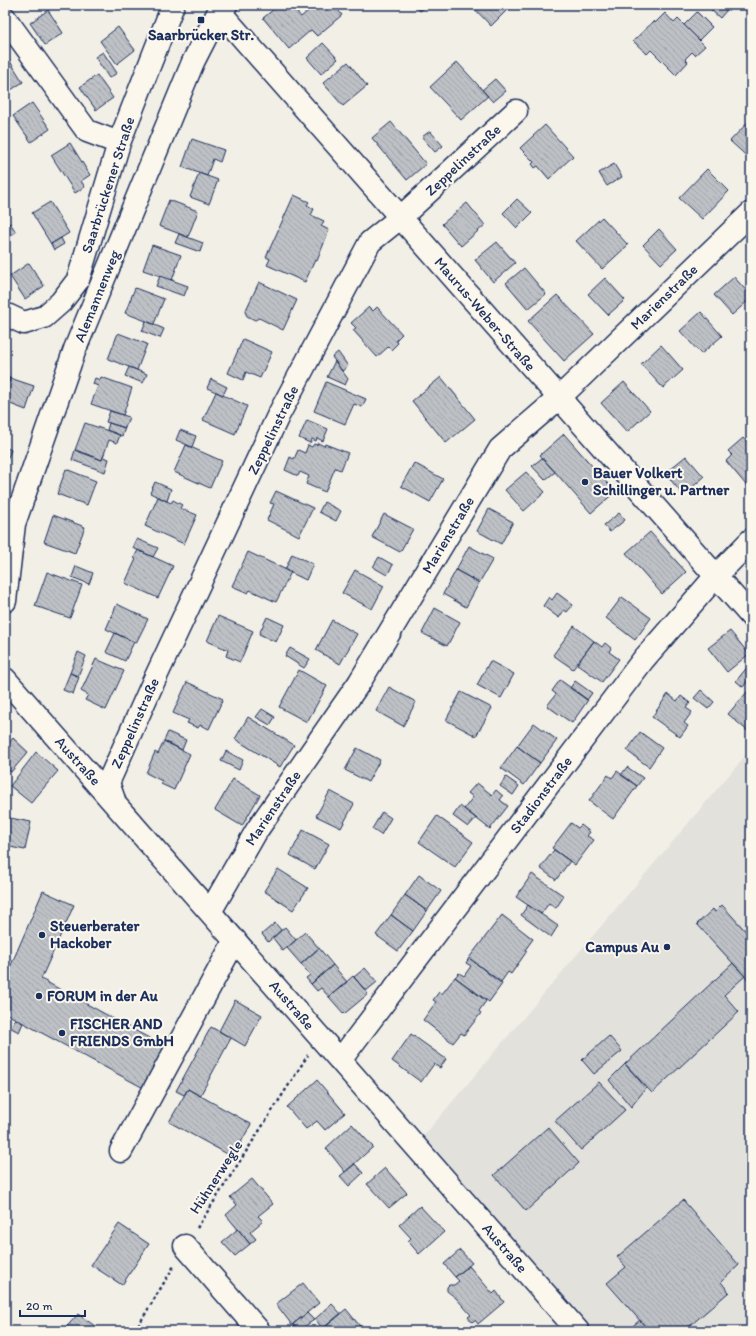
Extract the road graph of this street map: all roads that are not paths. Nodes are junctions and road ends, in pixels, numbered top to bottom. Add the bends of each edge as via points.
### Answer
1 (173, 5) edge
2 (223, 8) edge
3 (5, 18) edge
4 (516, 111) dead end
5 (119, 143) junction
6 (751, 212) edge
7 (401, 217) junction
8 (5, 314) edge
9 (559, 398) junction
10 (751, 540) edge
11 (716, 576) junction
12 (5, 600) edge
13 (751, 616) edge
14 (5, 679) edge
15 (114, 800) junction
16 (210, 912) junction
17 (235, 940) junction
18 (341, 1059) junction
19 (121, 1151) dead end
20 (186, 1246) road end
21 (259, 1331) edge
22 (578, 1331) edge

1 - 5 street, Saarbrückener Straße
2 - 7 street, Maurus-Weber-Straße
2 - 12 street, Alemannenweg via 193,62 76,349 14,524
3 - 5 street via 87,131
4 - 7 street, Zeppelinstraße
5 - 8 street, Saarbrückener Straße via 78,280 61,302 44,317 24,323
6 - 9 street, Marienstraße
7 - 9 street, Maurus-Weber-Straße
7 - 15 street, Zeppelinstraße via 370,242 278,416 108,783
9 - 11 street, Maurus-Weber-Straße
9 - 16 street, Marienstraße via 500,449 359,683 257,830
10 - 11 street, Stadionstraße
11 - 13 street, Maurus-Weber-Straße
11 - 18 street, Stadionstraße via 643,660
14 - 15 street, Austraße
15 - 16 street, Austraße
16 - 17 street, Austraße
17 - 18 street, Austraße
17 - 19 street
18 - 22 street, Austraße
20 - 21 street

